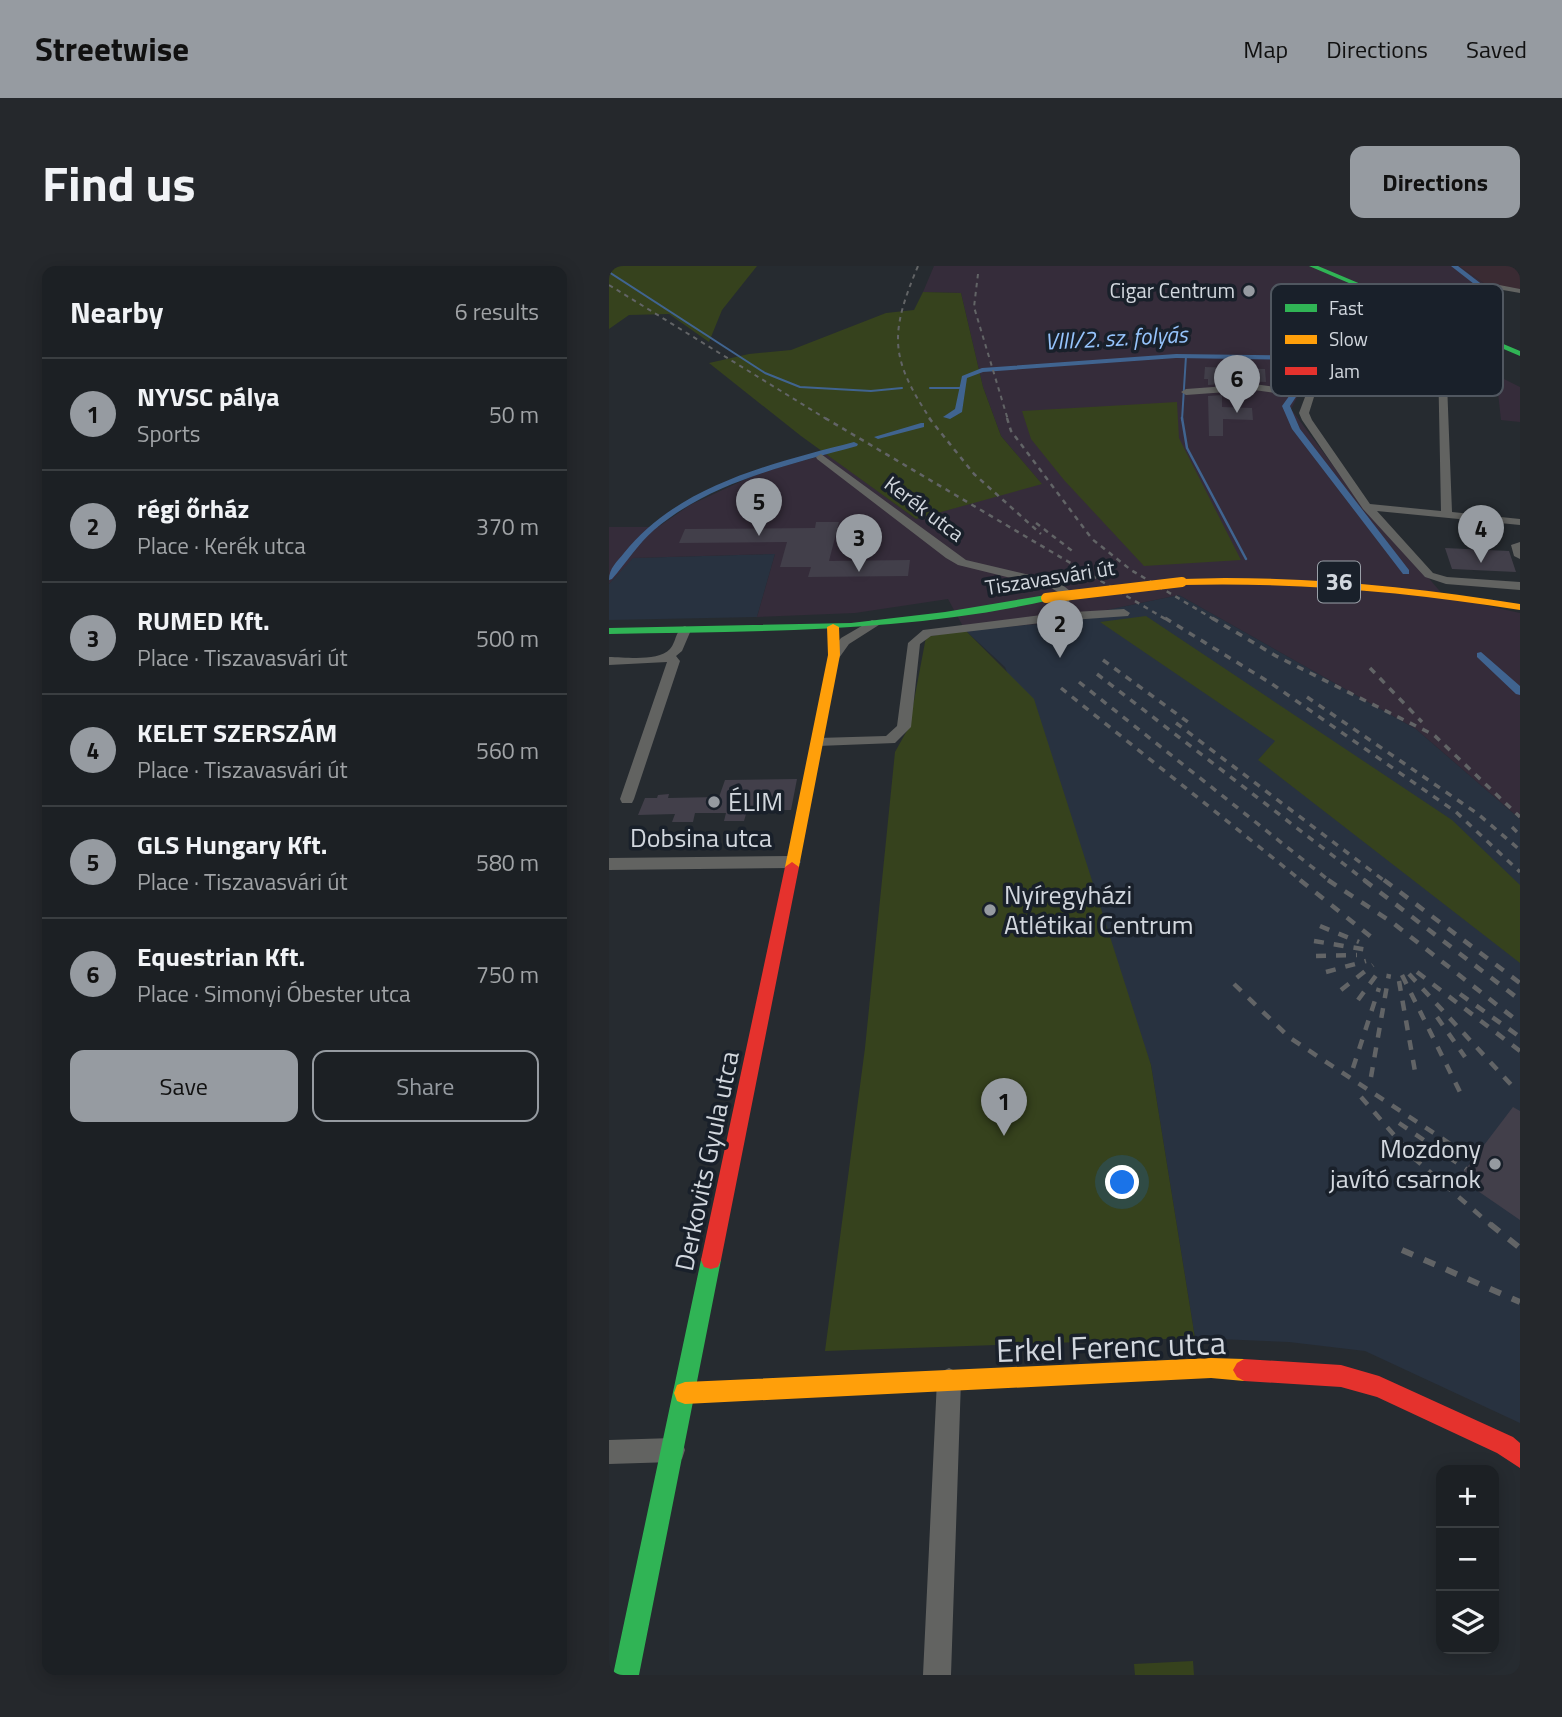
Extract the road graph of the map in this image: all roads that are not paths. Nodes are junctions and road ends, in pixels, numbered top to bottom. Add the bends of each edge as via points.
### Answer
1 (1312, 266) edge
2 (1354, 284) edge
3 (1503, 346) edge
4 (1520, 354) edge
5 (1271, 389) edge
6 (1186, 391) dead end
7 (1310, 396) edge
8 (1443, 396) edge
9 (821, 457) dead end
10 (1367, 507) junction
11 (1447, 515) junction
12 (1520, 522) edge
13 (1520, 586) edge
14 (1520, 607) edge
15 (1124, 613) dead end
16 (1057, 617) junction
17 (876, 623) junction
18 (833, 627) junction
19 (685, 630) junction
20 (609, 631) edge
21 (834, 655) junction
22 (668, 656) junction
23 (609, 660) edge
24 (818, 742) junction
25 (627, 799) dead end
26 (793, 862) junction
27 (609, 864) edge
28 (949, 1381) junction
29 (685, 1393) junction
30 (673, 1450) junction
31 (609, 1452) edge
32 (1520, 1457) edge
33 (626, 1675) edge
34 (937, 1675) edge

1 - 2 main road
3 - 4 main road
5 - 6 street
7 - 10 street via 1304,413 1307,420
8 - 11 street
9 - 16 street, Kerék utca via 962,563 1055,584 1064,591 1065,603
10 - 11 street
10 - 13 street via 1429,575
11 - 12 street
14 - 17 main road, Tiszavasvári út / 36, bridge via 1340,582 1255,579 1182,582
15 - 16 street
16 - 24 street via 927,633 914,643 904,727 898,736
17 - 18 main road, Tiszavasvári út / 36
17 - 21 street via 845,641
18 - 19 main road, Tiszavasvári út / 36
18 - 21 main road, Derkovits Gyula utca
19 - 20 main road, Tiszavasvári út / 36
19 - 22 street
21 - 24 main road, Derkovits Gyula utca
22 - 23 street
22 - 25 street via 674,661
24 - 26 main road, Derkovits Gyula utca
26 - 27 street, Dobsina utca
26 - 29 main road, Derkovits Gyula utca
28 - 29 main road, Erkel Ferenc utca
28 - 32 main road, Erkel Ferenc utca via 1211,1368 1341,1376 1400,1397 1505,1445
28 - 34 street
29 - 30 main road, Derkovits Gyula utca
30 - 31 street
30 - 33 main road, Derkovits Gyula utca

